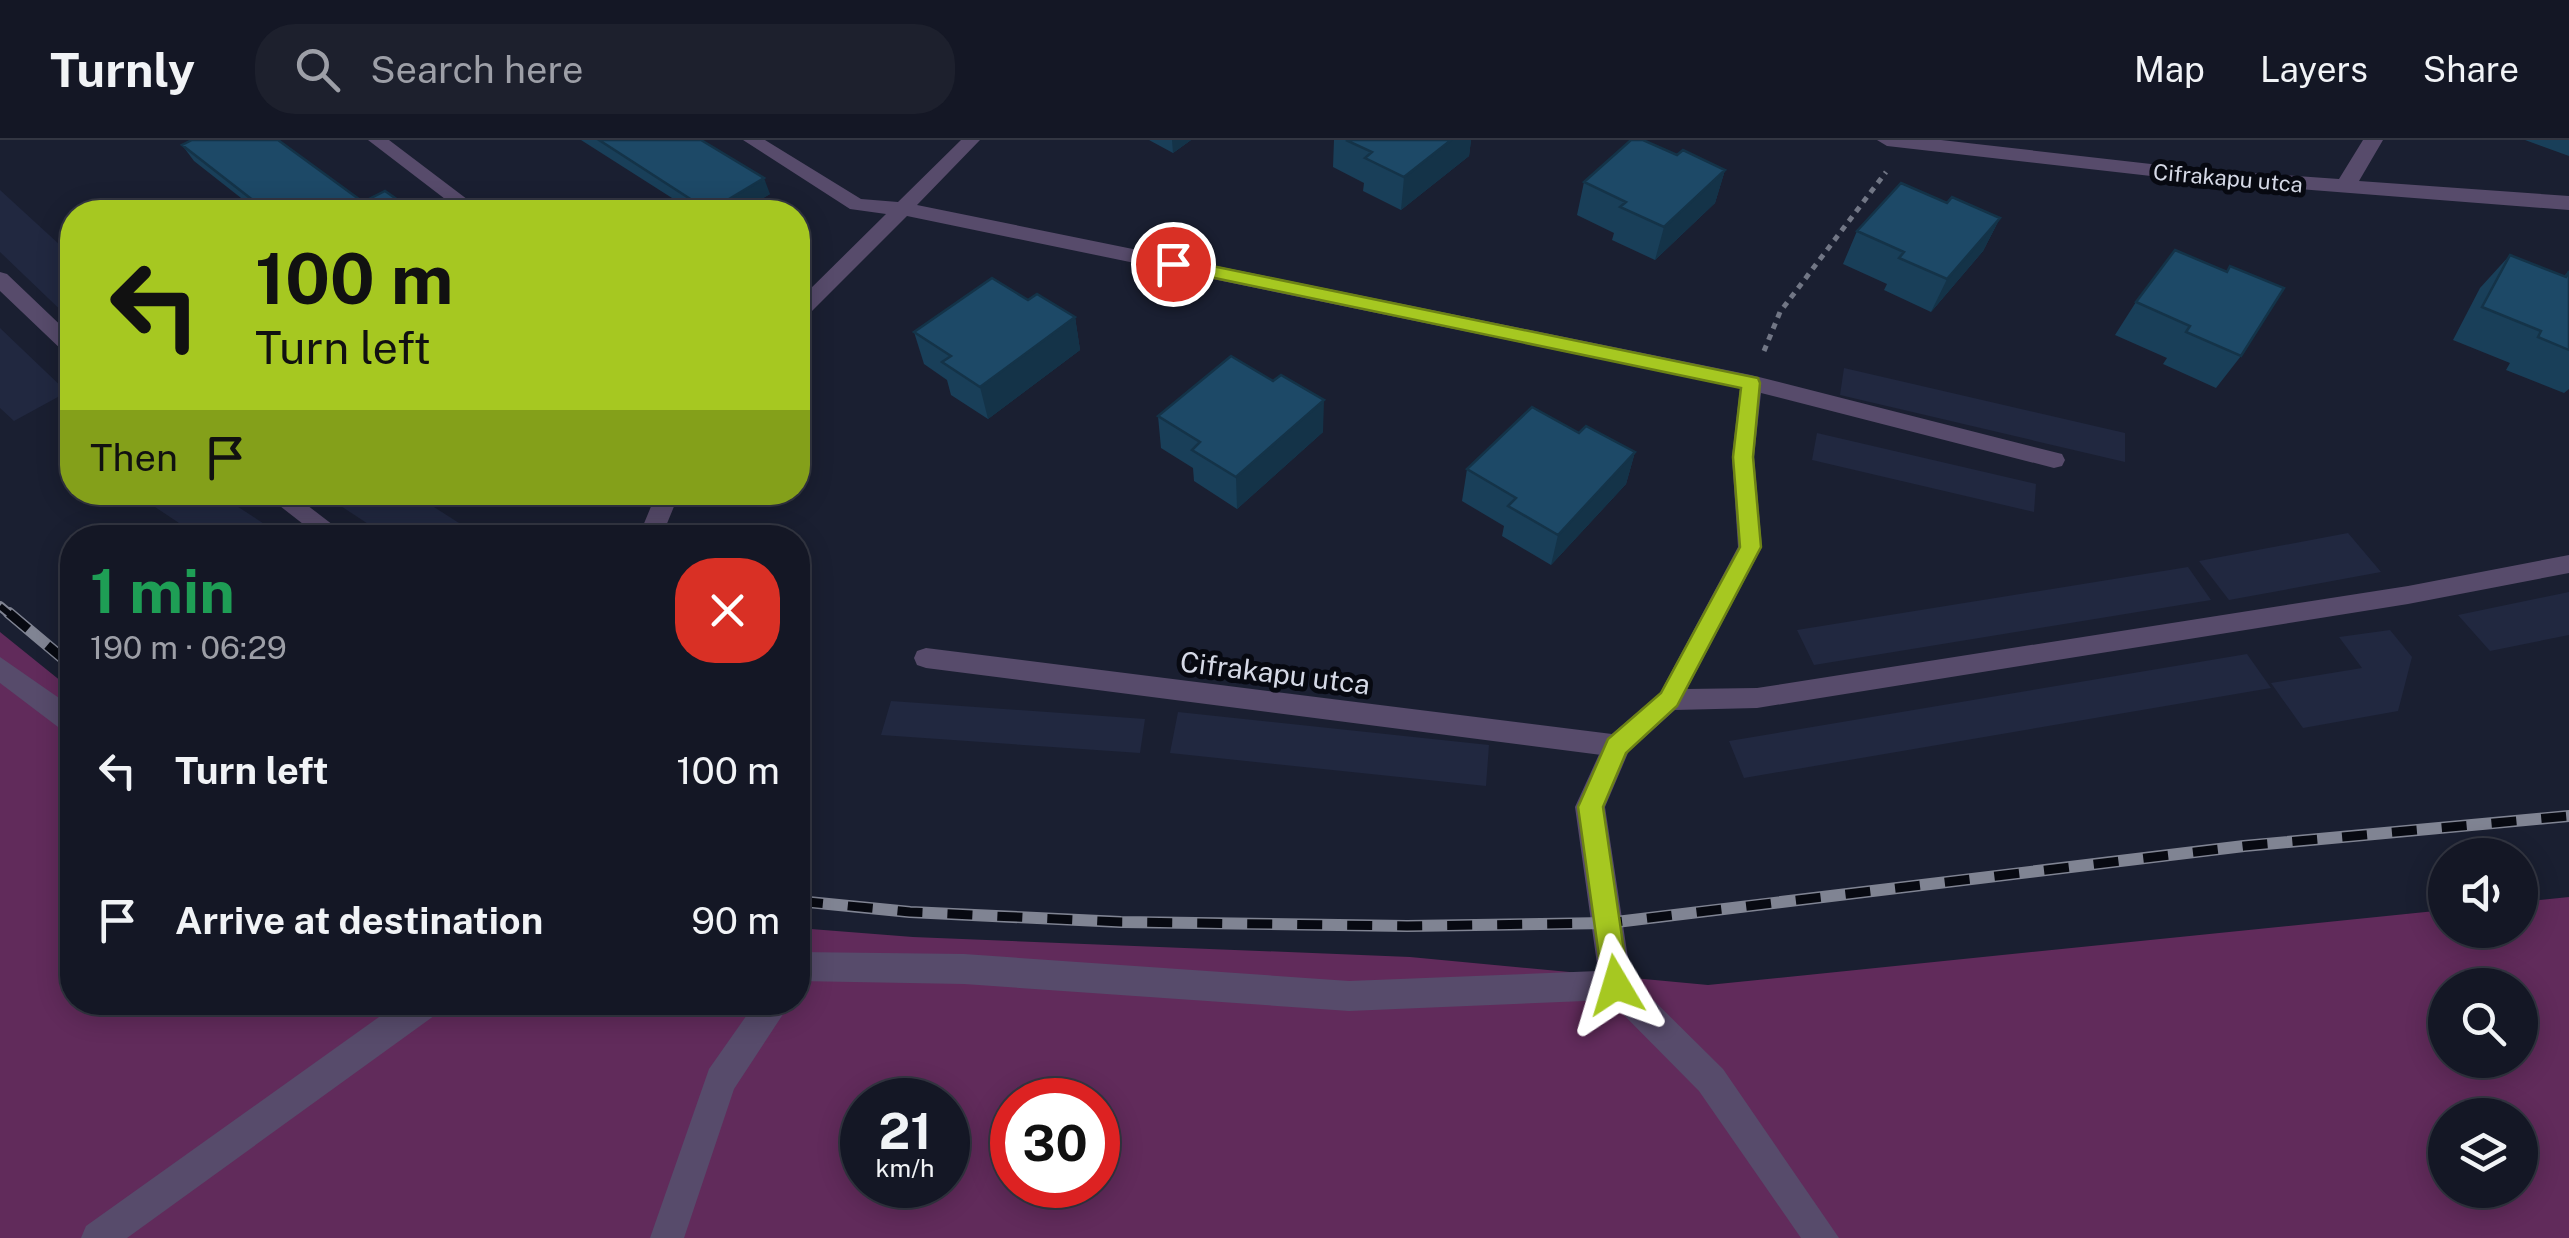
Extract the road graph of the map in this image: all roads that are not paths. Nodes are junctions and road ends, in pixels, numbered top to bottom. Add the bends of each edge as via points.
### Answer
1 (377, 140) edge
2 (752, 140) edge
3 (971, 140) edge
4 (2372, 140) edge
5 (1897, 142) edge
6 (2344, 188) junction
7 (458, 200) edge
8 (2569, 202) edge
9 (904, 208) junction
10 (0, 279) edge
11 (810, 301) edge
12 (60, 336) edge
13 (1751, 383) junction
14 (2054, 460) dead end
15 (292, 505) edge
16 (321, 525) edge
17 (2569, 564) edge
18 (926, 658) dead end
19 (0, 668) edge
20 (1669, 700) junction
21 (60, 713) edge
22 (1616, 746) junction
23 (810, 968) edge
24 (1616, 985) junction
25 (409, 1015) edge
26 (766, 1015) edge
27 (98, 1238) edge
28 (667, 1238) edge
29 (1822, 1238) edge

1 - 7 lane
2 - 9 lane via 857,205
3 - 9 lane
4 - 6 street
5 - 6 street, Cifrakapu utca
6 - 8 street, Cifrakapu utca
9 - 11 lane
9 - 13 lane
10 - 12 lane
13 - 14 lane
13 - 20 lane via 1743,457 1750,547
15 - 16 lane
17 - 20 lane via 1757,698
18 - 22 lane, Cifrakapu utca
19 - 21 street
20 - 22 lane
22 - 24 street via 1590,807
23 - 24 street via 964,969 1349,996
24 - 29 street via 1711,1080
25 - 27 street
26 - 28 street via 721,1080

